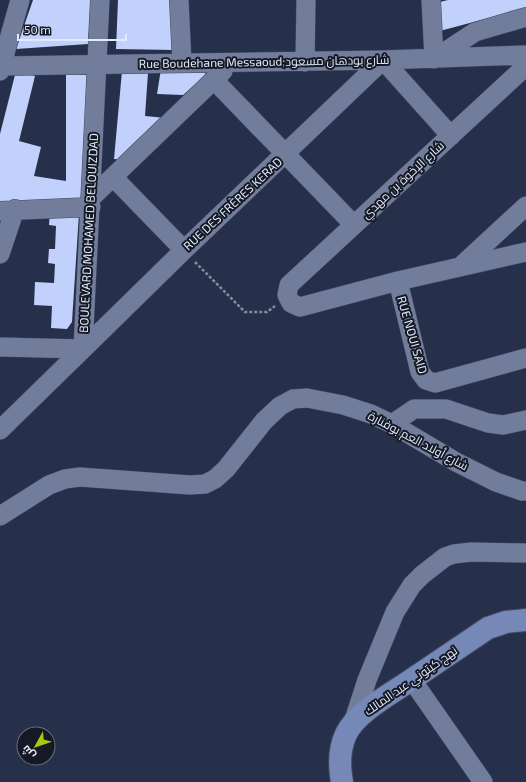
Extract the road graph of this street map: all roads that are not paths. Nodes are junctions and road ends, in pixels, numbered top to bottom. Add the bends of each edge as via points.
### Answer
1 (20, 0) edge
2 (100, 0) edge
3 (179, 0) edge
4 (306, 0) edge
5 (431, 0) edge
6 (526, 17) edge
7 (526, 55) edge
8 (434, 59) junction
9 (382, 60) junction
10 (305, 62) junction
11 (182, 63) junction
12 (232, 63) junction
13 (98, 65) junction
14 (526, 66) edge
15 (1, 68) edge
16 (214, 80) junction
17 (451, 136) junction
18 (285, 154) junction
19 (113, 177) junction
20 (91, 202) junction
21 (526, 206) edge
22 (8, 210) edge
23 (354, 225) junction
24 (184, 250) junction
25 (526, 252) edge
26 (0, 254) edge
27 (460, 267) junction
28 (398, 282) junction
29 (0, 347) edge
30 (83, 349) junction
31 (526, 358) edge
32 (526, 420) edge
33 (392, 424) junction
34 (0, 430) edge
35 (526, 491) edge
36 (0, 516) edge
37 (526, 554) edge
38 (526, 620) edge
39 (412, 680) junction
40 (353, 723) junction
41 (342, 782) edge
42 (483, 782) edge

1 - 15 street
2 - 13 street, BOULEVARD MOHAMED BELOUIZDAD
3 - 11 street
4 - 10 street
5 - 8 street
6 - 8 street via 475,32
7 - 8 street, Rue Boudehane Messaoud;شارع بودهان مسعود
8 - 9 street, Rue Boudehane Messaoud;شارع بودهان مسعود
9 - 10 street, Rue Boudehane Messaoud;شارع بودهان مسعود
9 - 17 street
9 - 18 street, RUE DES FRÈRES KERAD
10 - 12 street, Rue Boudehane Messaoud;شارع بودهان مسعود
11 - 12 street, Rue Boudehane Messaoud;شارع بودهان مسعود
11 - 13 street, Rue Boudehane Messaoud;شارع بودهان مسعود
12 - 16 street
13 - 15 street, Rue Boudehane Messaoud;شارع بودهان مسعود
13 - 20 street, BOULEVARD MOHAMED BELOUIZDAD
14 - 17 street, شارع الإخوة بن مهدي
16 - 18 street
16 - 19 street
17 - 23 street, شارع الإخوة بن مهدي
18 - 23 street
18 - 24 street, RUE DES FRÈRES KERAD
19 - 20 street
19 - 24 street
20 - 22 street
20 - 30 street, BOULEVARD MOHAMED BELOUIZDAD
21 - 27 street
22 - 26 street
23 - 28 street, شارع الإخوة بن مهدي via 289,285 287,298 300,307
24 - 30 street, RUE DES FRÈRES KERAD
25 - 27 street
27 - 28 street
28 - 31 street, RUE NOUI SAID via 420,372 426,380 435,383
29 - 30 street
30 - 34 street, BOULEVARD MOHAMED BELOUIZDAD
32 - 33 street via 503,425 488,423 446,409 414,409
33 - 35 street, شارع أولاد العم بوفنارة via 456,462 496,482
33 - 36 street, شارع أولاد العم بوفنارة via 371,414 343,406 307,398 293,399 280,406 264,421 226,469 205,484 80,477 64,479 49,485
37 - 40 street via 454,554 445,557 422,574 395,612 367,680
38 - 39 main road, نهج كيتوني عبد المالك via 506,622 488,628
39 - 40 main road, نهج كيتوني عبد المالك
39 - 42 street
40 - 41 main road, نهج كيتوني عبد المالك via 342,746

